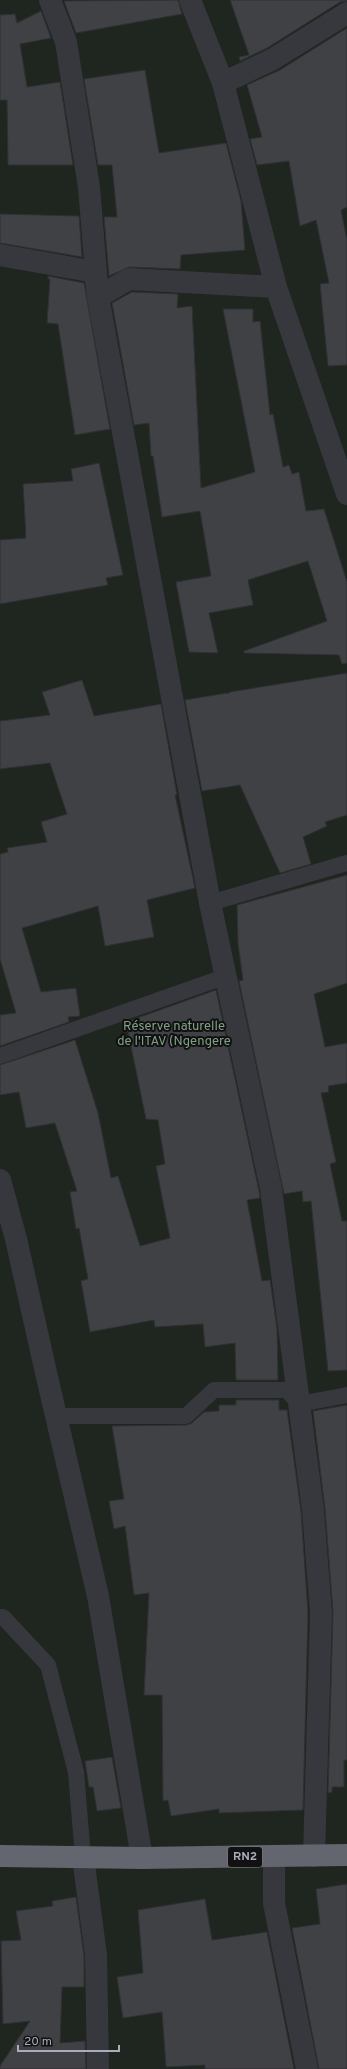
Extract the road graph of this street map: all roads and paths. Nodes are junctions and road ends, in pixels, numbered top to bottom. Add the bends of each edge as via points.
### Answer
1 (50, 0) edge
2 (190, 0) edge
3 (347, 13) edge
4 (223, 83) junction
5 (0, 255) edge
6 (276, 286) junction
7 (98, 297) junction
8 (347, 494) edge
9 (347, 863) edge
10 (210, 903) junction
11 (224, 977) junction
12 (0, 1056) edge
13 (0, 1180) edge
14 (8, 1241) edge
15 (347, 1395) edge
16 (299, 1404) junction
17 (56, 1416) junction
18 (0, 1617) edge
19 (347, 1855) edge
20 (0, 1856) edge
21 (314, 1856) junction
22 (274, 1857) junction
23 (83, 1858) junction
24 (142, 1858) junction
25 (98, 2069) edge
26 (307, 2069) edge

1 - 7 street via 66,42 89,187
2 - 4 street
3 - 4 street via 273,58
4 - 6 street
5 - 7 street via 95,272
6 - 7 street via 129,280
6 - 8 street
7 - 10 street
9 - 10 lane
10 - 11 street
11 - 12 lane
11 - 16 street via 271,1189 291,1326
13 - 14 street
14 - 17 street
15 - 16 lane
16 - 17 lane via 287,1390 214,1390 186,1416
16 - 21 street via 313,1510 321,1613
17 - 24 street via 98,1596
18 - 23 lane via 3,1617 48,1665 76,1772
19 - 21 highway, RN2
20 - 23 highway, RN2
21 - 22 highway, RN2
22 - 24 highway, RN2
22 - 26 street via 274,1903
23 - 24 highway, RN2
23 - 25 street via 96,1955

